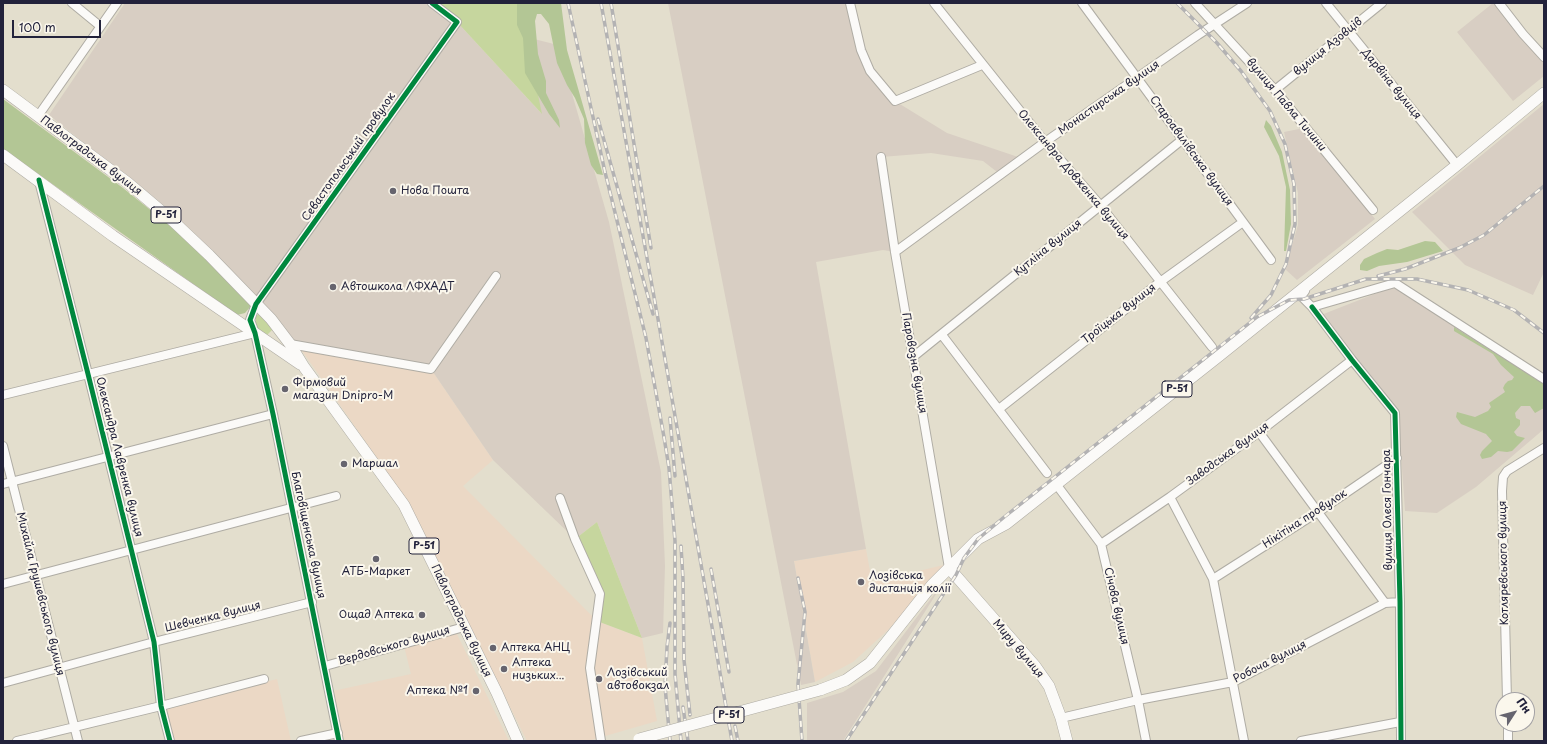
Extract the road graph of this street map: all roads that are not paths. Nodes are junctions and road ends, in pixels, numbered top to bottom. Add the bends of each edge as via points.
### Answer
1 (72, 3) edge
2 (117, 3) edge
3 (432, 3) edge
4 (850, 3) edge
5 (934, 3) edge
6 (1082, 3) edge
7 (1195, 3) edge
8 (1247, 3) edge
9 (1326, 3) edge
10 (1382, 3) edge
11 (1500, 3) edge
12 (1216, 24) junction
13 (100, 26) junction
14 (1348, 30) junction
15 (1544, 57) edge
16 (982, 65) junction
17 (1138, 77) junction
18 (3, 90) edge
19 (1275, 90) junction
20 (1544, 93) edge
21 (38, 116) junction
22 (1183, 139) junction
23 (1045, 142) junction
24 (3, 155) edge
25 (881, 157) dead end
26 (1457, 165) junction
27 (39, 180) junction
28 (1100, 205) junction
29 (1373, 210) dead end
30 (1243, 222) junction
31 (895, 252) junction
32 (1271, 260) dead end
33 (496, 276) dead end
34 (1160, 282) junction
35 (1305, 291) dead end
36 (256, 304) junction
37 (1312, 307) junction
38 (255, 333) junction
39 (942, 335) junction
40 (290, 344) junction
41 (1212, 347) dead end
42 (913, 357) junction
43 (1352, 360) junction
44 (304, 367) junction
45 (88, 374) junction
46 (1544, 379) edge
47 (3, 395) edge
48 (999, 409) junction
49 (273, 414) junction
50 (1259, 432) junction
51 (3, 446) edge
52 (1544, 448) edge
53 (109, 457) junction
54 (1397, 458) junction
55 (1047, 473) dead end
56 (11, 482) junction
57 (3, 484) edge
58 (1056, 484) junction
59 (336, 496) dead end
60 (1170, 497) junction
61 (560, 498) dead end
62 (293, 508) junction
63 (1318, 512) junction
64 (1101, 544) junction
65 (131, 550) junction
66 (949, 568) junction
67 (36, 575) junction
68 (1213, 579) junction
69 (3, 584) edge
70 (312, 602) junction
71 (1385, 602) junction
72 (1400, 602) junction
73 (464, 627) junction
74 (154, 642) junction
75 (324, 666) junction
76 (59, 668) junction
77 (264, 679) dead end
78 (1234, 682) junction
79 (3, 683) edge
80 (1507, 692) edge
81 (1138, 700) junction
82 (161, 706) junction
83 (1062, 718) junction
84 (1400, 722) junction
85 (74, 728) junction
86 (338, 737) edge
87 (635, 740) edge
88 (16, 741) edge
89 (78, 741) edge
90 (170, 741) edge
91 (301, 741) edge
92 (518, 741) edge
93 (601, 741) edge
94 (1067, 741) edge
95 (1146, 741) edge
96 (1244, 741) edge
97 (1301, 741) edge
98 (1401, 741) edge

1 - 13 street
2 - 13 street
3 - 36 street, Севастопольський провулок via 457,22
4 - 16 street via 861,50 870,71 895,101
5 - 16 street, Олександра Довженка вулиця
6 - 17 street, Староавилівська вулиця
7 - 12 street, вулиця Павла Тичини
8 - 12 street, Монастирська вулиця
9 - 14 street, Дарвіна вулиця
10 - 14 street, вулиця Азовців
11 - 15 street
12 - 17 street, Монастирська вулиця
12 - 19 street, вулиця Павла Тичини
13 - 21 street
14 - 19 street, вулиця Азовців
14 - 26 street, Дарвіна вулиця
16 - 23 street, Олександра Довженка вулиця
17 - 22 street, Староавилівська вулиця
17 - 23 street, Монастирська вулиця
18 - 21 main road, Павлоградська вулиця / Р-51
19 - 29 street, вулиця Павла Тичини
20 - 26 main road, Р-51
21 - 36 main road, Павлоградська вулиця / Р-51 via 128,183 173,221
22 - 28 street, Кутліна вулиця
22 - 30 street, Староавилівська вулиця
23 - 28 street, Олександра Довженка вулиця
23 - 31 street, Монастирська вулиця
24 - 27 main road, Павлоградська вулиця / Р-51
25 - 31 street, Паровозна вулиця
26 - 58 main road, Р-51
27 - 38 main road, Павлоградська вулиця / Р-51 via 113,236
27 - 45 street, Олександра Лавренка вулиця
28 - 34 street, Олександра Довженка вулиця
28 - 39 street, Кутліна вулиця
30 - 32 street, Староавилівська вулиця
30 - 34 street, Троїцька вулиця
31 - 42 street, Паровозна вулиця
33 - 40 street via 431,369
34 - 41 street, Олександра Довженка вулиця
34 - 48 street, Троїцька вулиця
35 - 37 street, вулиця Олеся Гончара via 1301,296
36 - 38 street, Благовіщенська вулиця via 250,320
36 - 40 main road, Павлоградська вулиця / Р-51
37 - 43 street, вулиця Олеся Гончара
37 - 46 street via 1395,283
38 - 44 main road, Павлоградська вулиця / Р-51
38 - 45 street
38 - 49 street, Благовіщенська вулиця
39 - 42 street, Кутліна вулиця
39 - 48 street
40 - 44 main road, Павлоградська вулиця / Р-51
42 - 66 street, Паровозна вулиця
43 - 50 street, Заводська вулиця
43 - 54 street, вулиця Олеся Гончара via 1395,413
44 - 73 main road, Павлоградська вулиця / Р-51 via 404,505
45 - 47 street
45 - 53 street, Олександра Лавренка вулиця
48 - 55 street
49 - 53 street
49 - 62 street, Благовіщенська вулиця
50 - 60 street, Заводська вулиця
50 - 63 street
51 - 56 street, Михайла Грушевського вулиця
52 - 80 street, Котляревського вулиця via 1507,471 1503,477
53 - 56 street
53 - 65 street, Олександра Лавренка вулиця
54 - 63 street, Нікітіна провулок
54 - 72 street, вулиця Олеся Гончара
56 - 57 street
56 - 67 street, Михайла Грушевського вулиця
58 - 64 street, Січова вулиця
58 - 66 main road, Р-51 via 1006,524 978,539
59 - 62 street
60 - 64 street, Заводська вулиця
60 - 68 street
61 - 93 street via 600,594 590,668
62 - 65 street
62 - 70 street, Благовіщенська вулиця
63 - 68 street, Нікітіна провулок
63 - 71 street
64 - 81 street, Січова вулиця
65 - 67 street
65 - 74 street, Олександра Лавренка вулиця
66 - 83 main road, Миру вулиця via 1035,666 1049,686
66 - 87 main road, Р-51, bridge via 932,585 870,663 846,680 820,690
67 - 69 street
67 - 76 street, Михайла Грушевського вулиця
68 - 78 street
70 - 74 street, Шевченка вулиця
70 - 75 street, Благовіщенська вулиця
71 - 72 street, Робоча вулиця
71 - 78 street, Робоча вулиця
72 - 84 street, вулиця Олеся Гончара
73 - 75 street, Вердовського вулиця
73 - 92 main road, Павлоградська вулиця / Р-51
74 - 76 street, Шевченка вулиця
74 - 82 street, Олександра Лавренка вулиця
75 - 86 street, Благовіщенська вулиця
76 - 79 street, Шевченка вулиця
76 - 85 street, Михайла Грушевського вулиця
77 - 82 street
78 - 81 street, Робоча вулиця
78 - 96 street
81 - 83 street, Робоча вулиця
81 - 95 street, Січова вулиця
82 - 85 street
82 - 90 street, Олександра Лавренка вулиця
83 - 94 main road, Миру вулиця
84 - 97 street
84 - 98 street, вулиця Олеся Гончара
85 - 88 street
85 - 89 street, Михайла Грушевського вулиця
86 - 91 street

